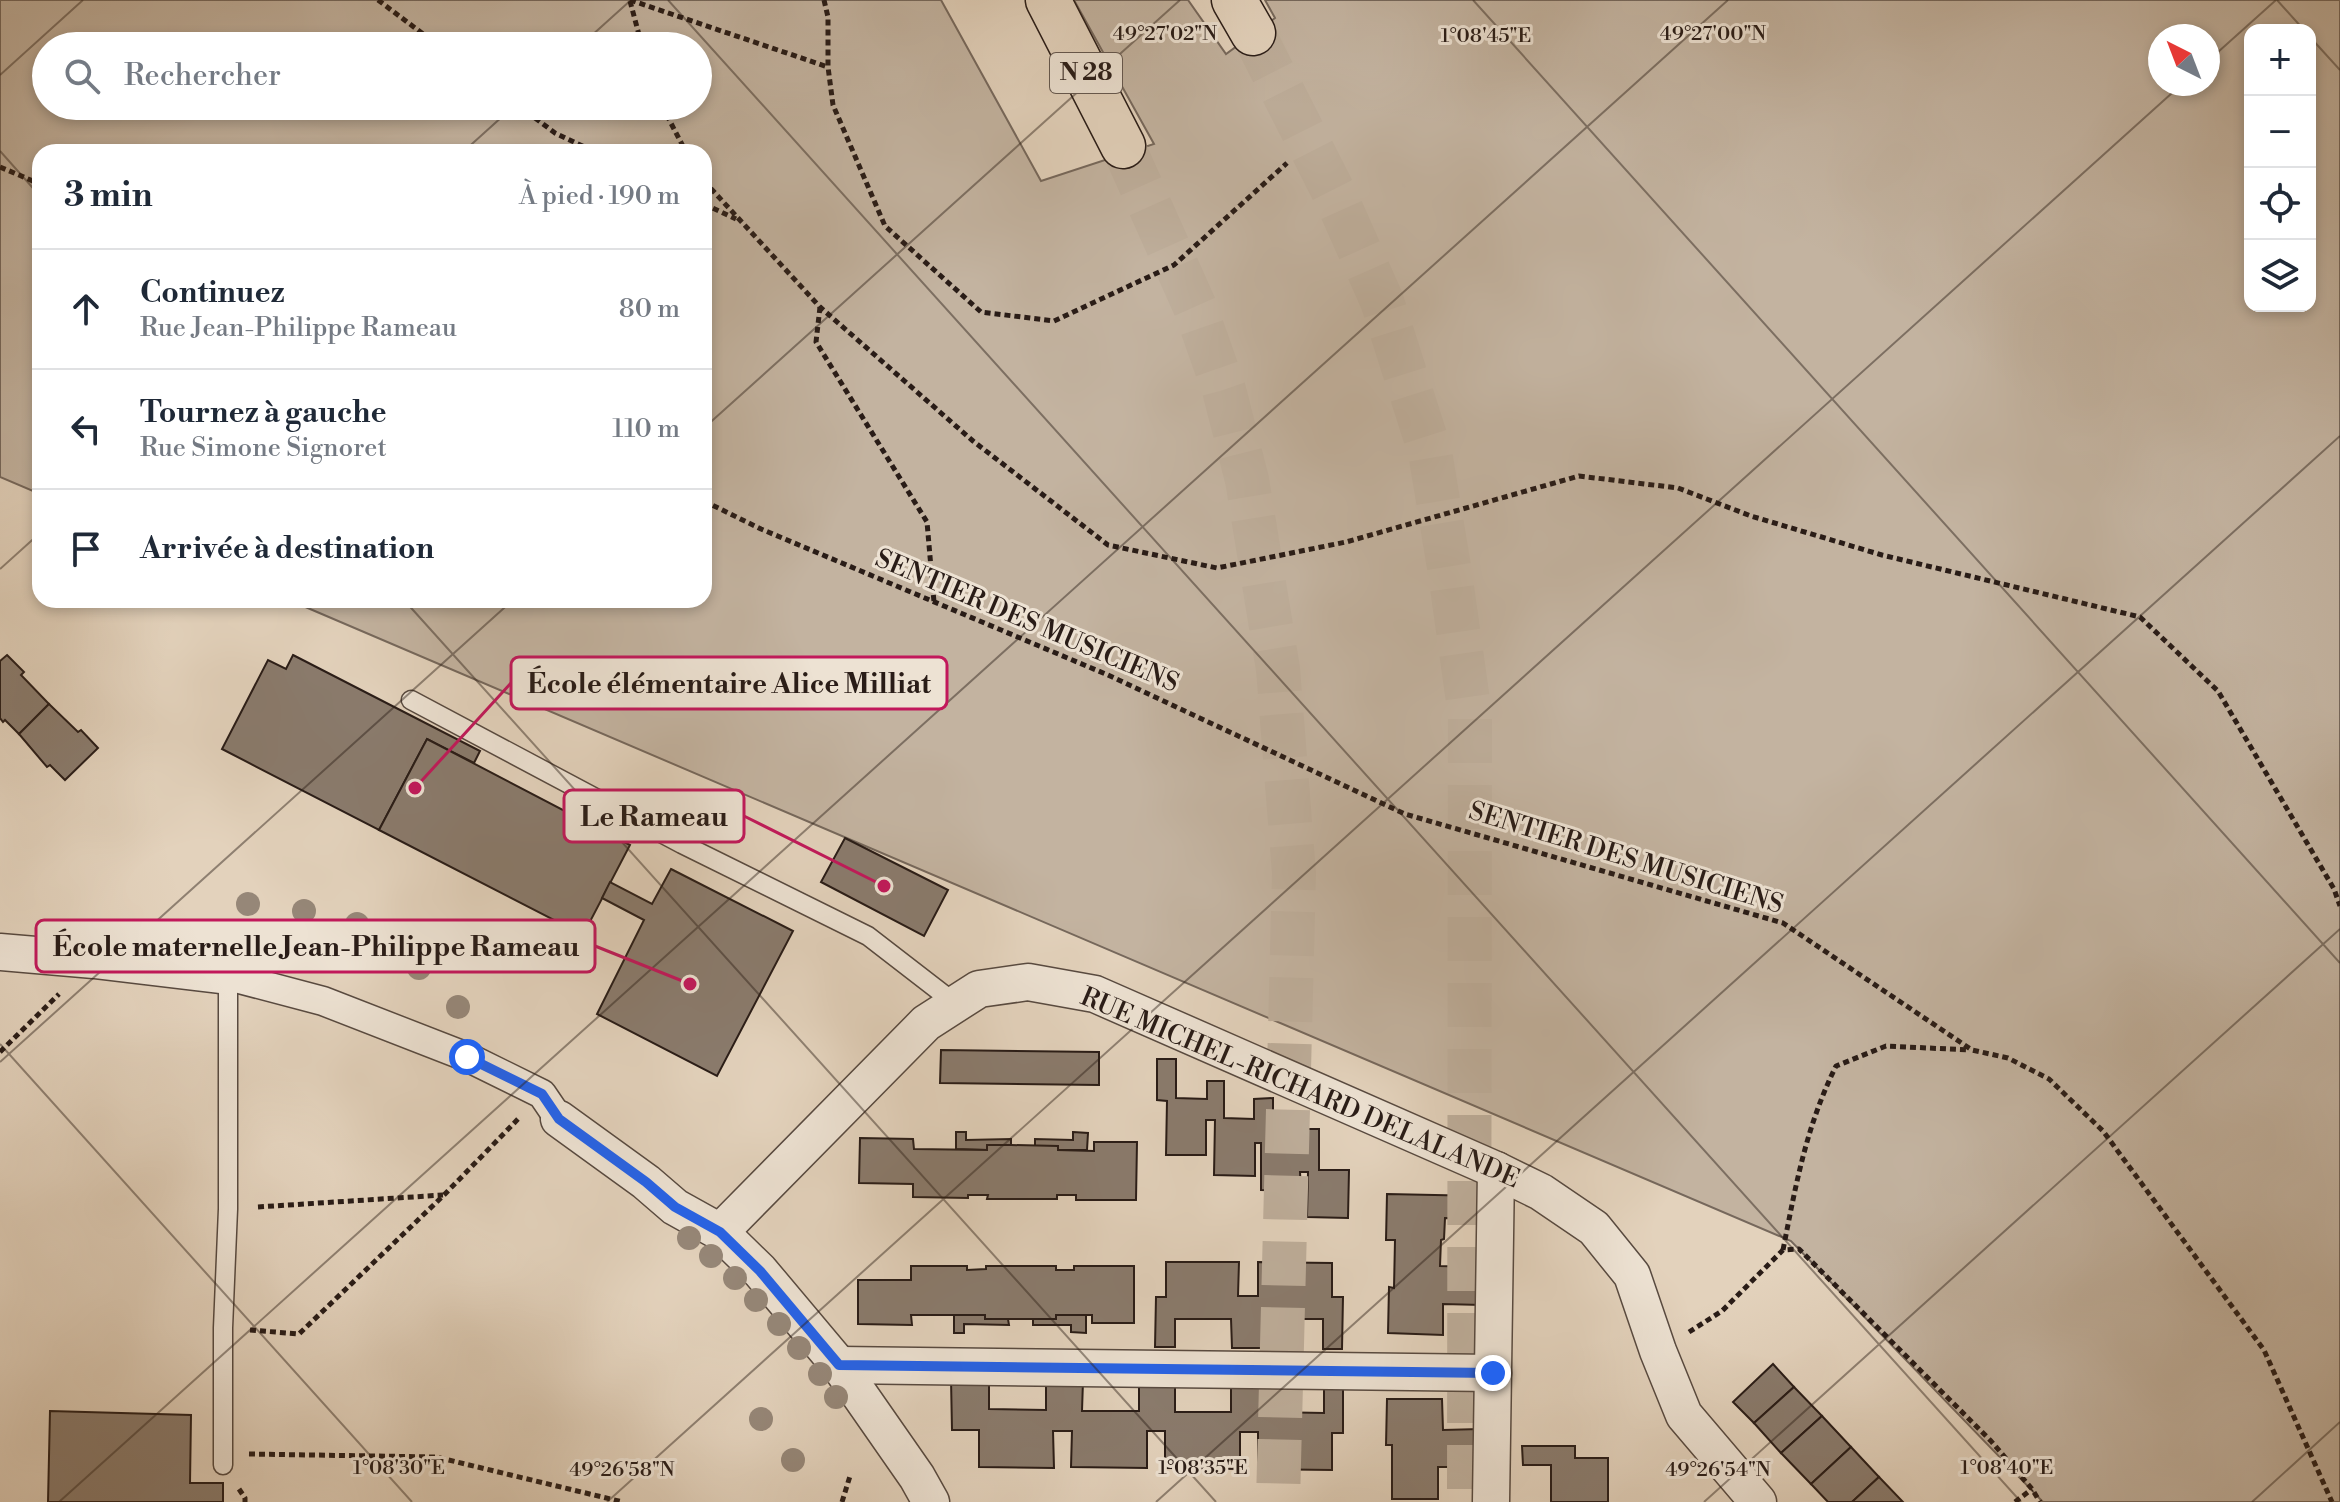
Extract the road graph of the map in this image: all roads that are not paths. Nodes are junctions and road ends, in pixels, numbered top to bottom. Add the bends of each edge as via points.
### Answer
1 (1048, 0) edge
2 (1123, 146) tunnel mouth
3 (411, 700) dead end
4 (0, 952) edge
5 (228, 976) junction
6 (956, 1004) junction
7 (551, 1106) joint
8 (1496, 1170) junction
9 (720, 1232) junction
10 (839, 1365) junction
11 (1493, 1373) junction
12 (223, 1459) road end
13 (931, 1502) edge
14 (1491, 1502) edge
15 (1758, 1502) edge

1 - 2 highway, N 28
3 - 6 lane via 868,936
4 - 5 street
5 - 7 street via 323,1001 467,1057
5 - 12 lane
6 - 8 street, RUE MICHEL-RICHARD DELALANDE via 979,989 1028,982 1095,994
6 - 9 street, RUE MICHEL-RICHARD DELALANDE via 926,1023
7 - 9 street via 675,1207
8 - 11 street
8 - 15 street, RUE MICHEL-RICHARD DELALANDE via 1594,1228 1632,1275 1684,1415
9 - 10 street
10 - 11 street
10 - 13 street
11 - 14 street

